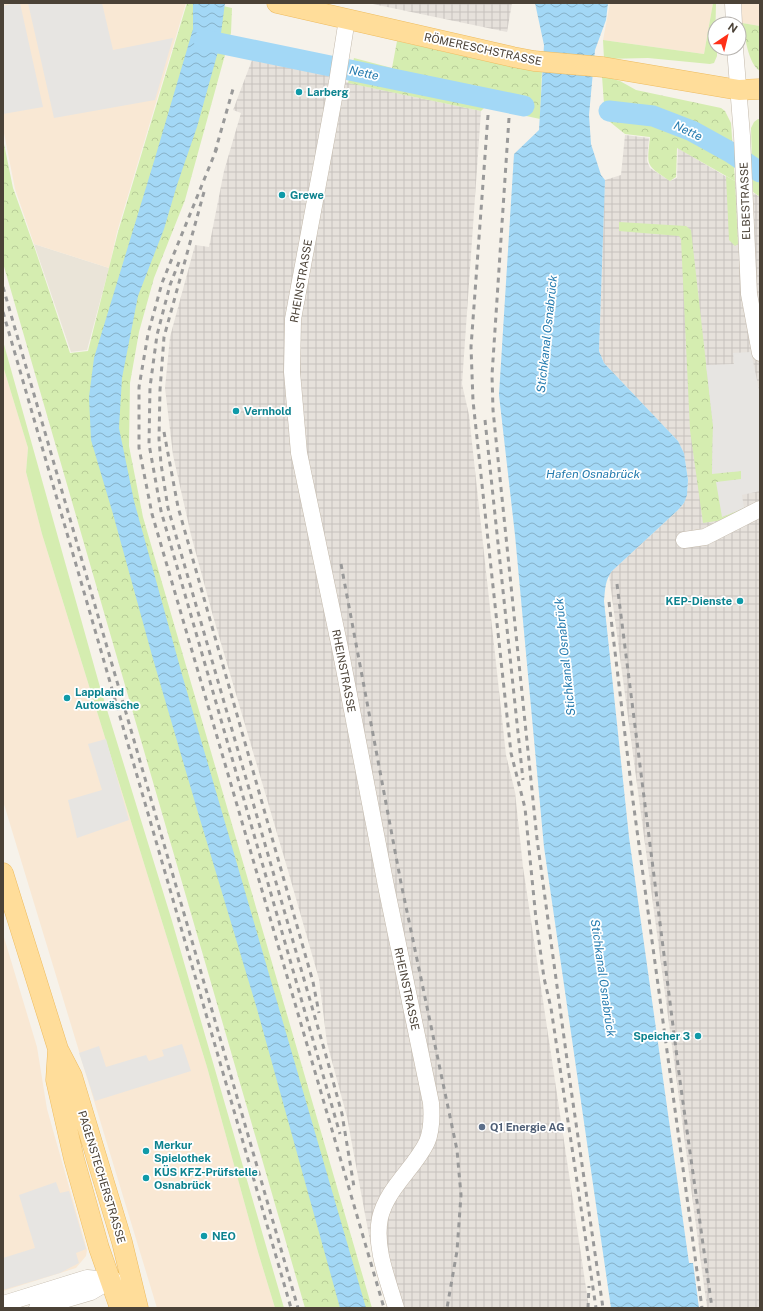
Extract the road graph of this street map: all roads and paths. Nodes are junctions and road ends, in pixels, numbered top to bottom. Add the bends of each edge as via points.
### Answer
1 (277, 3) edge
2 (733, 3) edge
3 (734, 16) edge
4 (347, 19) junction
5 (736, 56) edge
6 (760, 89) edge
7 (739, 90) junction
8 (760, 103) edge
9 (760, 353) edge
10 (760, 509) edge
11 (684, 540) dead end
12 (3, 873) edge
13 (58, 1049) junction
14 (130, 1274) junction
15 (110, 1280) junction
16 (3, 1304) edge
17 (37, 1308) edge
18 (120, 1308) edge
19 (138, 1308) edge
20 (396, 1308) edge

1 - 4 main road, RÖMERESCHSTRASSE
2 - 3 street
4 - 7 main road, RÖMERESCHSTRASSE via 534,61 603,67
4 - 20 street, RHEINSTRASSE via 294,319 292,372 298,453 340,648 431,1103 432,1121 427,1141 385,1203 380,1218 379,1247
5 - 7 street, ELBESTRASSE
6 - 7 main road, RÖMERESCHSTRASSE
7 - 8 main road, RÖMERESCHSTRASSE
7 - 9 street, ELBESTRASSE via 749,294
10 - 11 street via 705,537
12 - 13 main road, PAGENSTECHERSTRASSE
13 - 14 main road, PAGENSTECHERSTRASSE via 72,1076
13 - 15 main road, PAGENSTECHERSTRASSE via 56,1080 98,1248
14 - 15 street
14 - 19 main road, PAGENSTECHERSTRASSE
15 - 16 street via 87,1278
15 - 17 street via 91,1292
15 - 18 main road, PAGENSTECHERSTRASSE

